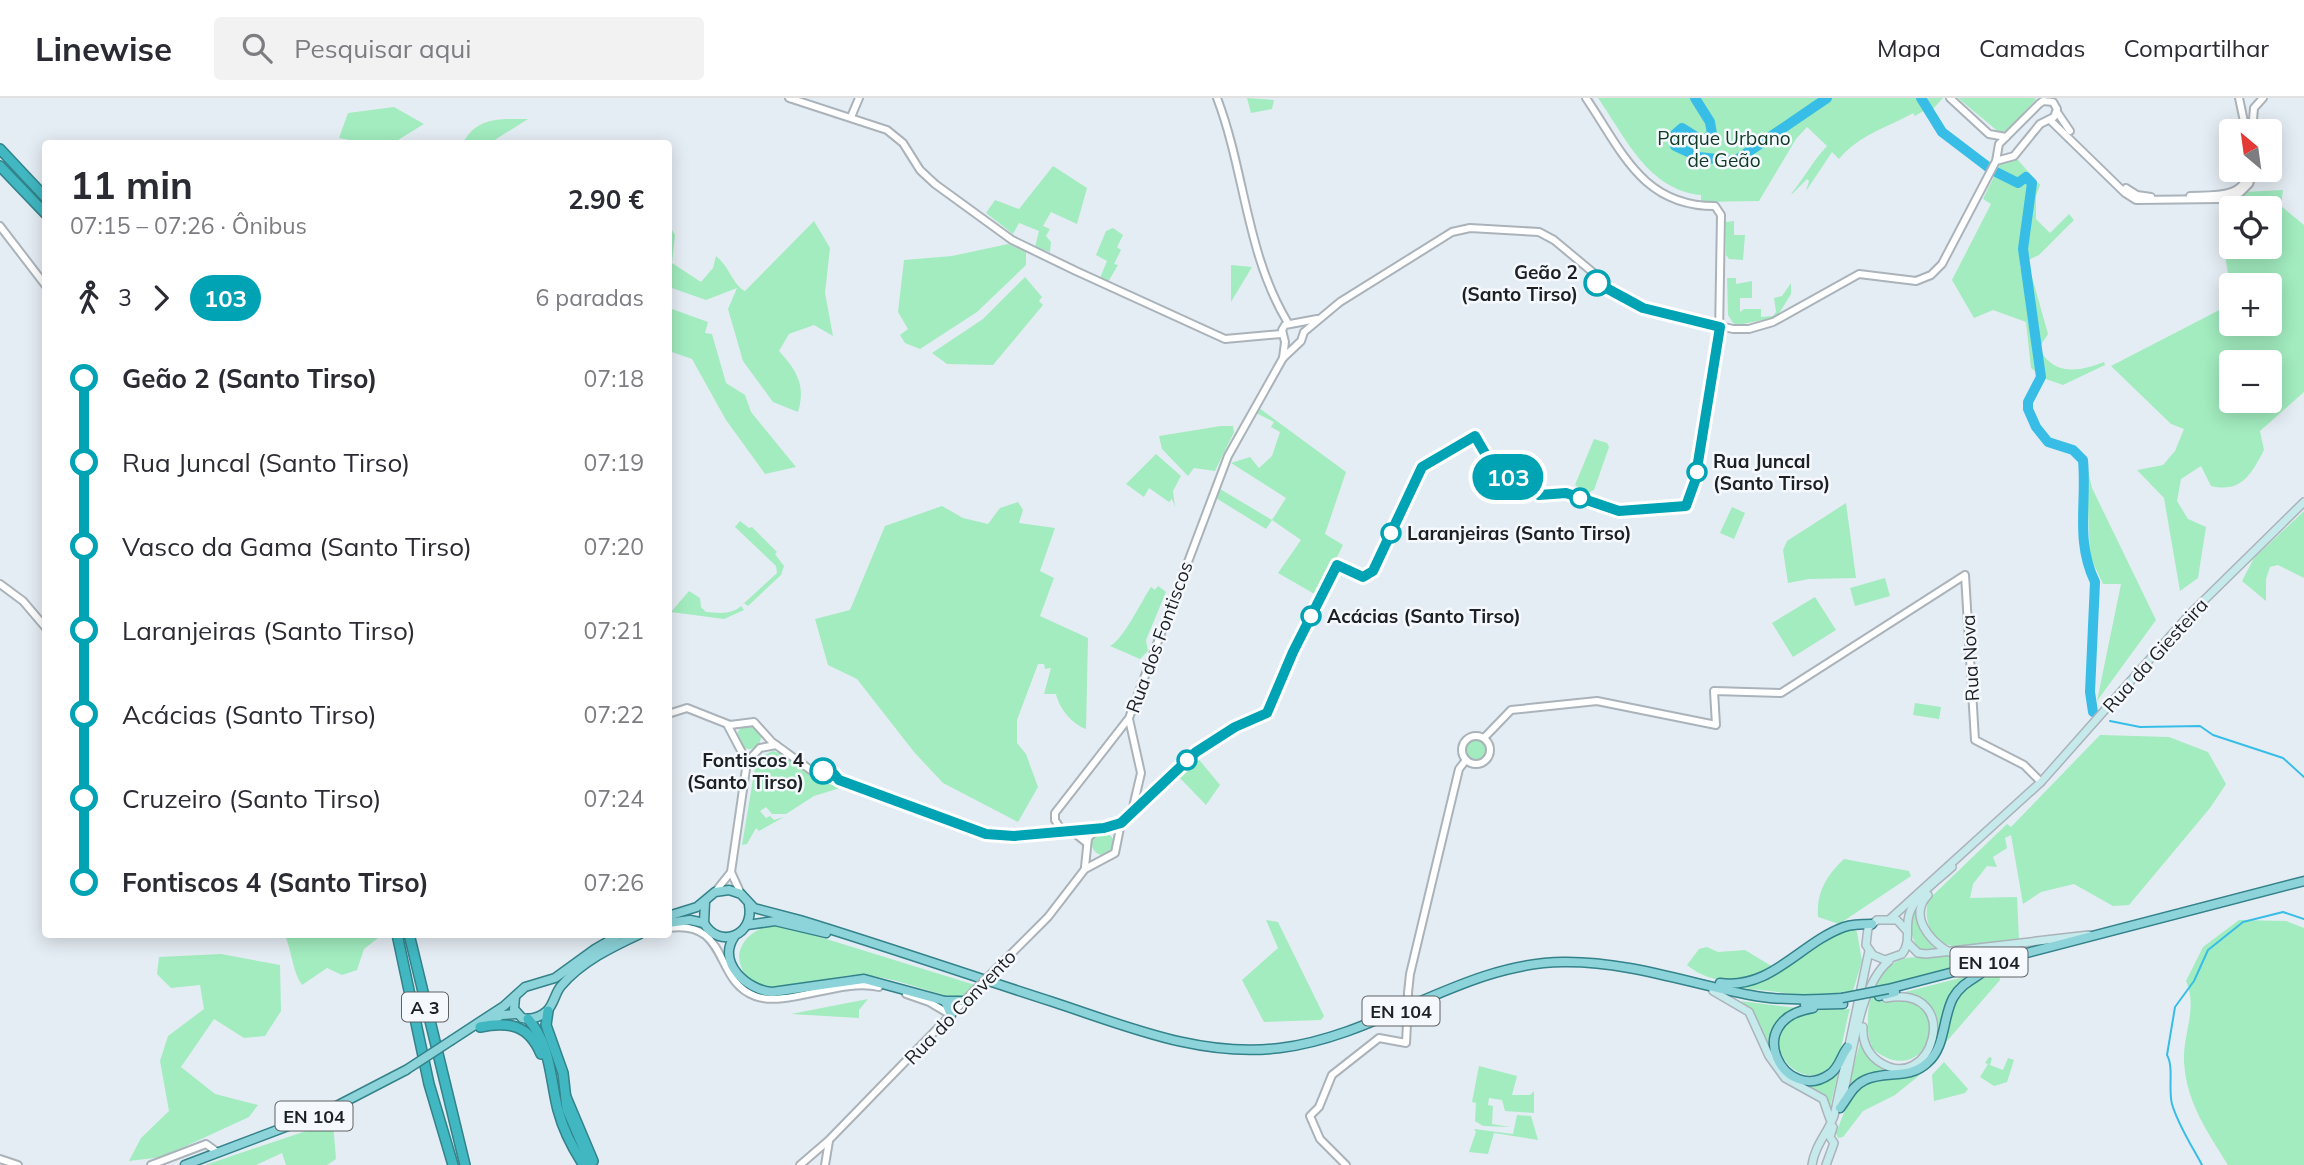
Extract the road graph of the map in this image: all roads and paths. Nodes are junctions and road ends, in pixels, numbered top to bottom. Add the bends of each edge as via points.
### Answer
1 (789, 98) edge
2 (859, 98) edge
3 (1217, 98) edge
4 (1586, 98) edge
5 (1950, 98) edge
6 (2239, 98) edge
7 (2263, 98) edge
8 (2254, 103) edge
9 (2241, 109) junction
10 (2057, 112) junction
11 (851, 117) junction
12 (2243, 119) edge
13 (2050, 120) junction
14 (1989, 134) junction
15 (2006, 137) junction
16 (0, 149) edge
17 (1998, 149) junction
18 (2008, 158) junction
19 (1996, 161) junction
20 (0, 166) edge
21 (2245, 182) edge
22 (2247, 182) edge
23 (2244, 187) junction
24 (42, 194) edge
25 (42, 210) edge
26 (0, 226) edge
27 (42, 281) edge
28 (1319, 318) junction
29 (1296, 322) junction
30 (1287, 323) junction
31 (1720, 327) junction
32 (1304, 332) junction
33 (1281, 334) junction
34 (1286, 342) junction
35 (1298, 343) junction
36 (1283, 358) junction
37 (2304, 502) edge
38 (0, 584) edge
39 (42, 623) edge
40 (672, 712) edge
41 (1129, 718) junction
42 (742, 723) junction
43 (726, 724) junction
44 (765, 733) junction
45 (734, 738) junction
46 (1484, 738) junction
47 (776, 745) junction
48 (740, 749) junction
49 (758, 750) junction
50 (1466, 760) junction
51 (747, 762) junction
52 (2041, 782) junction
53 (2009, 810) junction
54 (1131, 812) junction
55 (1121, 823) junction
56 (1101, 829) junction
57 (1062, 831) junction
58 (1072, 831) junction
59 (1118, 839) junction
60 (1087, 846) junction
61 (1101, 860) junction
62 (1959, 861) junction
63 (1084, 869) junction
64 (731, 872) junction
65 (2304, 881) edge
66 (715, 892) junction
67 (741, 894) junction
68 (705, 902) junction
69 (749, 905) junction
70 (672, 914) edge
71 (1891, 918) junction
72 (2147, 922) junction
73 (704, 923) junction
74 (672, 924) edge
75 (1872, 924) junction
76 (672, 925) edge
77 (747, 925) junction
78 (1906, 930) junction
79 (716, 936) junction
80 (2089, 936) junction
81 (734, 937) junction
82 (398, 938) edge
83 (410, 938) edge
84 (614, 938) edge
85 (633, 938) edge
86 (1908, 943) junction
87 (1869, 951) junction
88 (897, 952) junction
89 (1950, 953) junction
90 (721, 957) junction
91 (1891, 960) junction
92 (1989, 967) junction
93 (1652, 973) junction
94 (1703, 983) junction
95 (538, 984) junction
96 (1713, 991) junction
97 (1879, 996) junction
98 (515, 997) junction
99 (553, 1000) junction
100 (945, 1001) junction
101 (965, 1001) junction
102 (1842, 1001) junction
103 (1821, 1005) junction
104 (938, 1009) junction
105 (1864, 1009) junction
106 (548, 1011) junction
107 (517, 1014) junction
108 (951, 1015) junction
109 (528, 1019) junction
110 (480, 1027) junction
111 (938, 1028) junction
112 (452, 1041) junction
113 (1848, 1047) junction
114 (554, 1076) junction
115 (561, 1097) junction
116 (1840, 1108) junction
117 (452, 1118) junction
118 (1830, 1125) junction
119 (1827, 1137) junction
120 (830, 1140) junction
121 (217, 1153) junction
122 (0, 1159) edge
123 (582, 1161) edge
124 (1810, 1164) edge
125 (18, 1165) edge
126 (151, 1165) edge
127 (185, 1165) edge
128 (453, 1165) edge
129 (465, 1165) edge
130 (471, 1165) edge
131 (593, 1165) edge
132 (800, 1165) edge
133 (825, 1165) edge
134 (1346, 1165) edge
135 (1826, 1165) edge

1 - 11 street
2 - 11 street
3 - 30 street via 1230,131 1260,265
4 - 31 street via 1633,169 1655,191 1679,203 1715,206 1720,211
5 - 14 street
6 - 9 street
7 - 8 street
8 - 9 street via 2246,111
9 - 12 street
10 - 13 street
10 - 15 street via 2053,103 2043,101
10 - 23 street via 2123,186 2137,195 2221,195
11 - 33 street via 887,130 903,143 919,170 1012,240 1225,339
13 - 18 street via 2040,124
13 - 23 street via 2136,200 2221,199
14 - 15 street
14 - 17 street
15 - 17 street
16 - 24 highway
17 - 18 street
17 - 19 street
18 - 19 street
19 - 31 street via 1944,262 1931,275 1904,281 1859,274 1773,322 1749,329
20 - 25 highway
21 - 23 street
22 - 23 street
26 - 27 street
28 - 29 street
28 - 31 street via 1452,232 1470,228 1539,232 1626,300
28 - 32 street
29 - 30 street
29 - 32 street
30 - 33 street
31 - 54 street via 1695,481 1686,506 1619,511 1566,493 1539,495 1490,462 1475,436 1422,467 1372,572 1363,577 1337,565 1267,713 1196,752
32 - 35 street
33 - 34 street
34 - 35 street
34 - 36 street
35 - 36 street
36 - 41 street, Rua dos Fontiscos via 1228,456
37 - 52 main road, Rua da Giesteira via 2189,615
38 - 39 street
40 - 43 street via 687,708
41 - 54 street via 1141,773
41 - 57 street, Rua dos Fontiscos via 1055,813
42 - 43 street
42 - 44 street via 754,722
42 - 45 street
43 - 45 street
44 - 47 street
44 - 49 street
45 - 48 street
46 - 50 street via 1464,743
46 - 50 street via 1489,758 1473,764
46 - 52 street, Rua Nova via 1511,710 1597,701 1716,725 1714,691 1781,692 1965,575 1975,740 2024,765
47 - 49 street
47 - 57 street via 812,771 986,834
48 - 49 street
48 - 51 street
49 - 51 street
50 - 134 street, bridge via 1459,769 1410,974 1406,1044 1379,1038 1332,1075 1319,1107 1310,1116 1320,1139
51 - 64 street
52 - 53 main road, Rua da Giesteira
53 - 62 main road
53 - 71 main road
54 - 55 street
55 - 56 street
55 - 59 street
56 - 58 street
56 - 59 street
56 - 60 street via 1090,834
57 - 58 street
58 - 60 street
59 - 61 street via 1115,853
60 - 61 street
60 - 63 street, Rua do Convento
61 - 63 street, Rua do Convento
62 - 78 main road via 1913,906
62 - 89 main road via 1924,899 1921,909 1924,930 1934,944
63 - 101 street, Rua do Convento, bridge via 1048,917
64 - 66 street
64 - 67 street
65 - 72 main road, EN 104
66 - 67 main road
66 - 68 main road
67 - 69 main road
68 - 70 main road
68 - 73 main road
69 - 77 main road
69 - 88 main road, EN 104
71 - 75 main road
71 - 78 main road
72 - 80 main road, EN 104
72 - 92 main road, EN 104
73 - 74 main road
73 - 79 main road
75 - 87 main road via 1865,940
75 - 94 main road via 1838,930 1759,979 1731,985
76 - 90 street via 691,927 709,936
77 - 81 main road
77 - 88 main road, EN 104 via 783,922
78 - 86 main road
79 - 81 main road
79 - 90 street
80 - 89 main road
80 - 102 main road, EN 104, bridge
81 - 100 main road via 728,945 729,956 740,977 758,991 864,979
82 - 128 highway, A 3 via 429,1084
83 - 117 highway, A 3
84 - 95 main road, EN 104 via 555,978
85 - 99 main road via 583,966
86 - 89 main road via 1918,953
86 - 91 main road via 1902,954
87 - 91 main road via 1878,959
87 - 113 main road
88 - 93 main road, EN 104 via 1166,1039 1236,1050 1319,1041 1504,971 1564,962
90 - 104 street via 735,982 757,998 871,985 929,1002
91 - 105 main road via 1873,978
92 - 97 main road, EN 104
92 - 116 main road via 1963,984 1952,1000 1940,1045 1927,1063 1902,1075 1866,1079
93 - 94 main road, EN 104
93 - 96 main road, EN 104
94 - 102 main road, EN 104 via 1752,996
95 - 98 main road, EN 104
95 - 99 main road via 549,989
96 - 103 main road, EN 104 via 1752,1000
96 - 118 main road via 1749,1012 1776,1069 1794,1085 1823,1099
97 - 102 main road, EN 104
97 - 105 main road via 1908,997 1931,1014 1934,1043 1926,1055 1905,1067 1886,1066 1874,1058 1863,1034
98 - 107 main road
98 - 112 main road, EN 104
99 - 106 main road
100 - 101 main road
100 - 108 main road
101 - 108 street, Rua do Convento
102 - 103 main road, EN 104
103 - 113 main road via 1781,1021 1774,1043 1780,1066 1797,1078 1820,1079 1838,1066
104 - 108 street
104 - 111 street
105 - 116 main road
106 - 109 main road
106 - 115 highway via 546,1025 563,1073
107 - 109 main road
107 - 110 main road, EN 104 via 501,1015
108 - 111 street, Rua do Convento
109 - 114 highway via 538,1030
110 - 112 main road, EN 104
110 - 114 highway via 518,1026 531,1036
111 - 120 street, Rua do Convento
112 - 121 main road, EN 104, bridge via 325,1112
113 - 118 main road
114 - 115 highway
115 - 123 highway
115 - 131 highway
116 - 119 main road
117 - 129 highway, A 3
117 - 130 highway
118 - 119 main road
119 - 124 main road via 1819,1140
119 - 135 main road via 1834,1143
120 - 132 street, Rua do Convento
120 - 133 street
121 - 126 street via 206,1144
121 - 127 main road, EN 104
122 - 125 street

